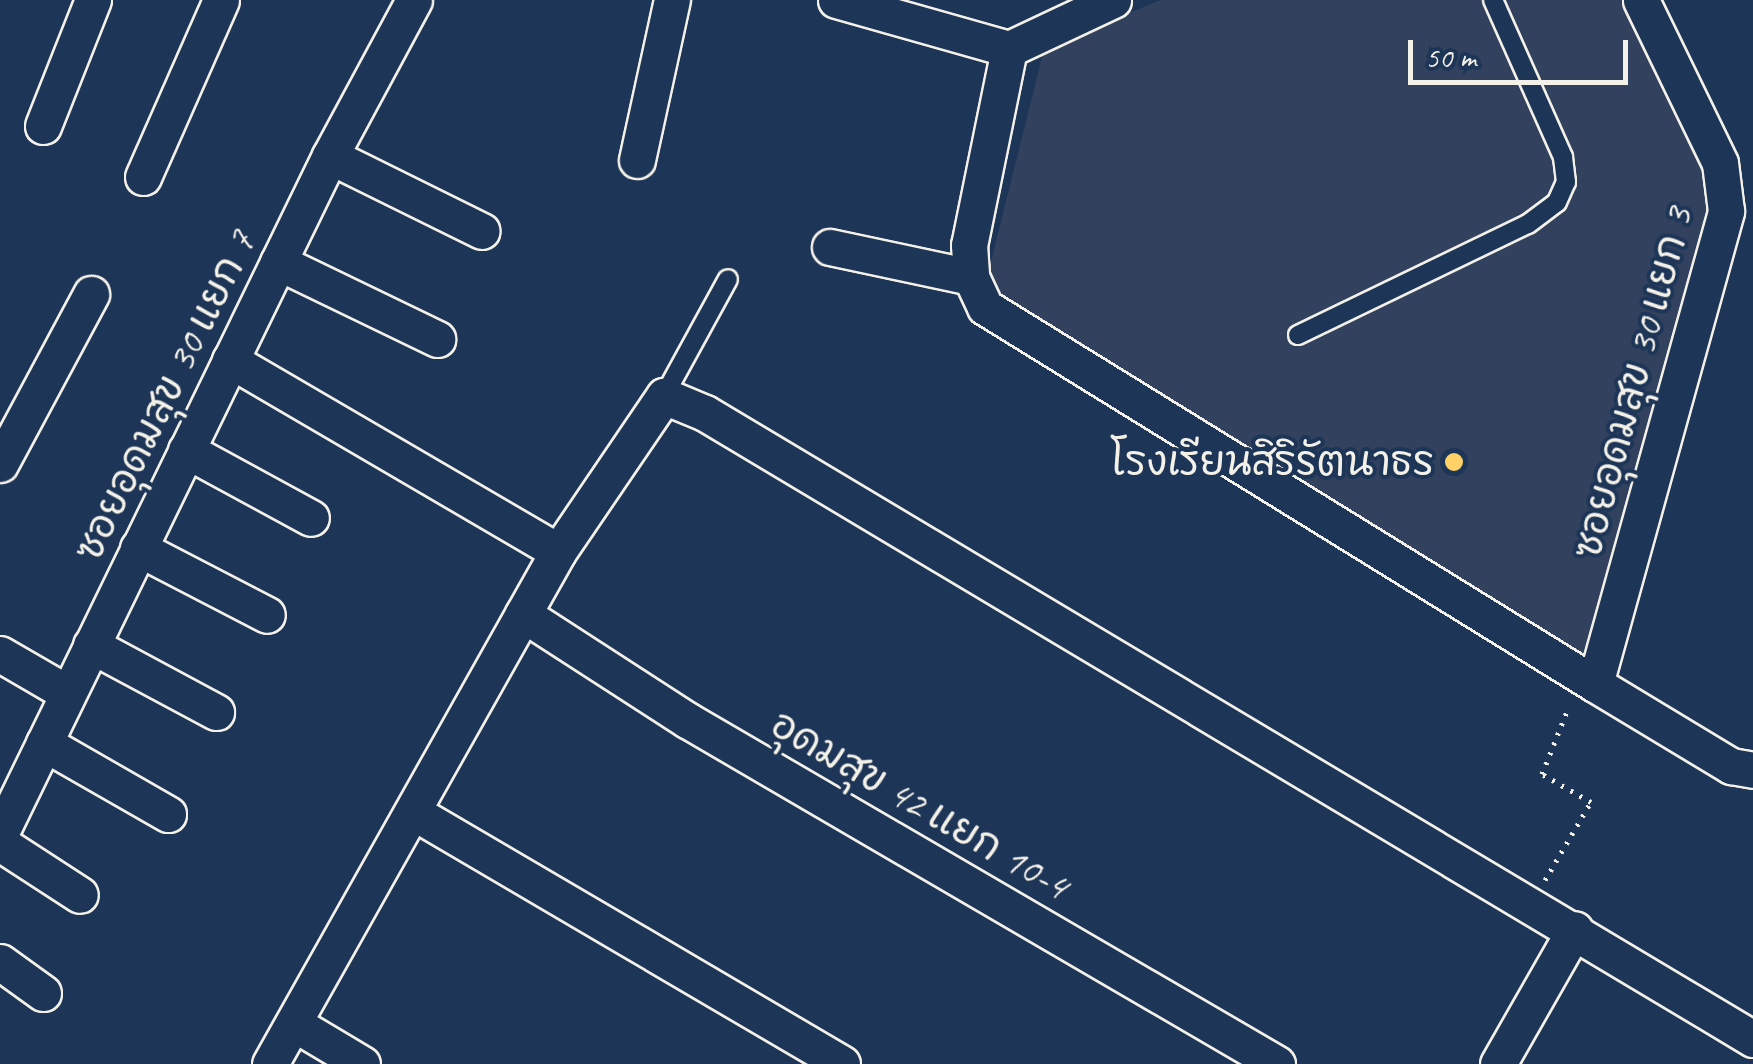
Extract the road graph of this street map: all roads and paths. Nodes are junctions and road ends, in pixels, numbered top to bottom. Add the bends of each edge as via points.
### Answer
1 (93, 0) edge
2 (222, 0) edge
3 (414, 0) edge
4 (672, 0) edge
5 (836, 0) edge
6 (1113, 0) edge
7 (1493, 0) edge
8 (1641, 0) edge
9 (1009, 49) junction
10 (43, 126) dead end
11 (330, 156) junction
12 (637, 160) dead end
13 (143, 177) dead end
14 (482, 232) dead end
15 (830, 247) dead end
16 (278, 262) junction
17 (971, 277) junction
18 (728, 278) dead end
19 (91, 294) dead end
20 (1298, 334) dead end
21 (437, 339) dead end
22 (230, 360) junction
23 (664, 396) junction
24 (186, 450) junction
25 (0, 464) edge
26 (311, 518) dead end
27 (138, 548) junction
28 (558, 552) junction
29 (523, 614) junction
30 (267, 616) dead end
31 (91, 645) junction
32 (0, 654) edge
33 (1588, 680) junction
34 (68, 693) junction
35 (216, 712) dead end
36 (44, 744) junction
37 (1753, 770) edge
38 (415, 813) junction
39 (168, 814) dead end
40 (0, 834) edge
41 (0, 843) edge
42 (80, 894) dead end
43 (1532, 902) junction
44 (1575, 929) junction
45 (0, 962) edge
46 (43, 992) dead end
47 (295, 1024) junction
48 (1753, 1039) edge
49 (270, 1064) edge
50 (362, 1064) edge
51 (842, 1064) edge
52 (1277, 1064) edge
53 (1498, 1064) edge

1 - 10 street
2 - 13 street
3 - 11 street, ซอยอุดมสุข 30 แยก 7
4 - 12 street
5 - 9 street
6 - 9 street
7 - 20 lane via 1562,158 1566,182 1557,202 1528,224
8 - 33 street, ซอยอุดมสุข 30 แยก 3 via 1720,163 1726,211
9 - 17 street via 974,213
11 - 14 street
11 - 16 street, ซอยอุดมสุข 30 แยก 7
15 - 17 street
16 - 21 street
16 - 22 street, ซอยอุดมสุข 30 แยก 7
17 - 33 street via 985,306 1020,334
18 - 23 lane
19 - 25 street
22 - 24 street, ซอยอุดมสุข 30 แยก 7
22 - 28 street
23 - 28 street
23 - 43 street via 705,413
24 - 26 street
24 - 27 street, ซอยอุดมสุข 30 แยก 7
27 - 30 street
27 - 31 street, ซอยอุดมสุข 30 แยก 7
28 - 29 street
29 - 38 street
29 - 52 street, อุดมสุข 42 แยก 10-4 via 687,720
31 - 34 street, ซอยอุดมสุข 30 แยก 7
31 - 35 street
32 - 34 street
33 - 37 street via 1730,766
33 - 43 path via 1542,774 1590,802
34 - 36 street, ซอยอุดมสุข 30 แยก 7
36 - 39 street
36 - 40 street, ซอยอุดมสุข 30 แยก 7
38 - 47 street
38 - 51 street
41 - 42 street
43 - 44 street
44 - 48 street
44 - 53 street
45 - 46 street
47 - 49 street
47 - 50 street

